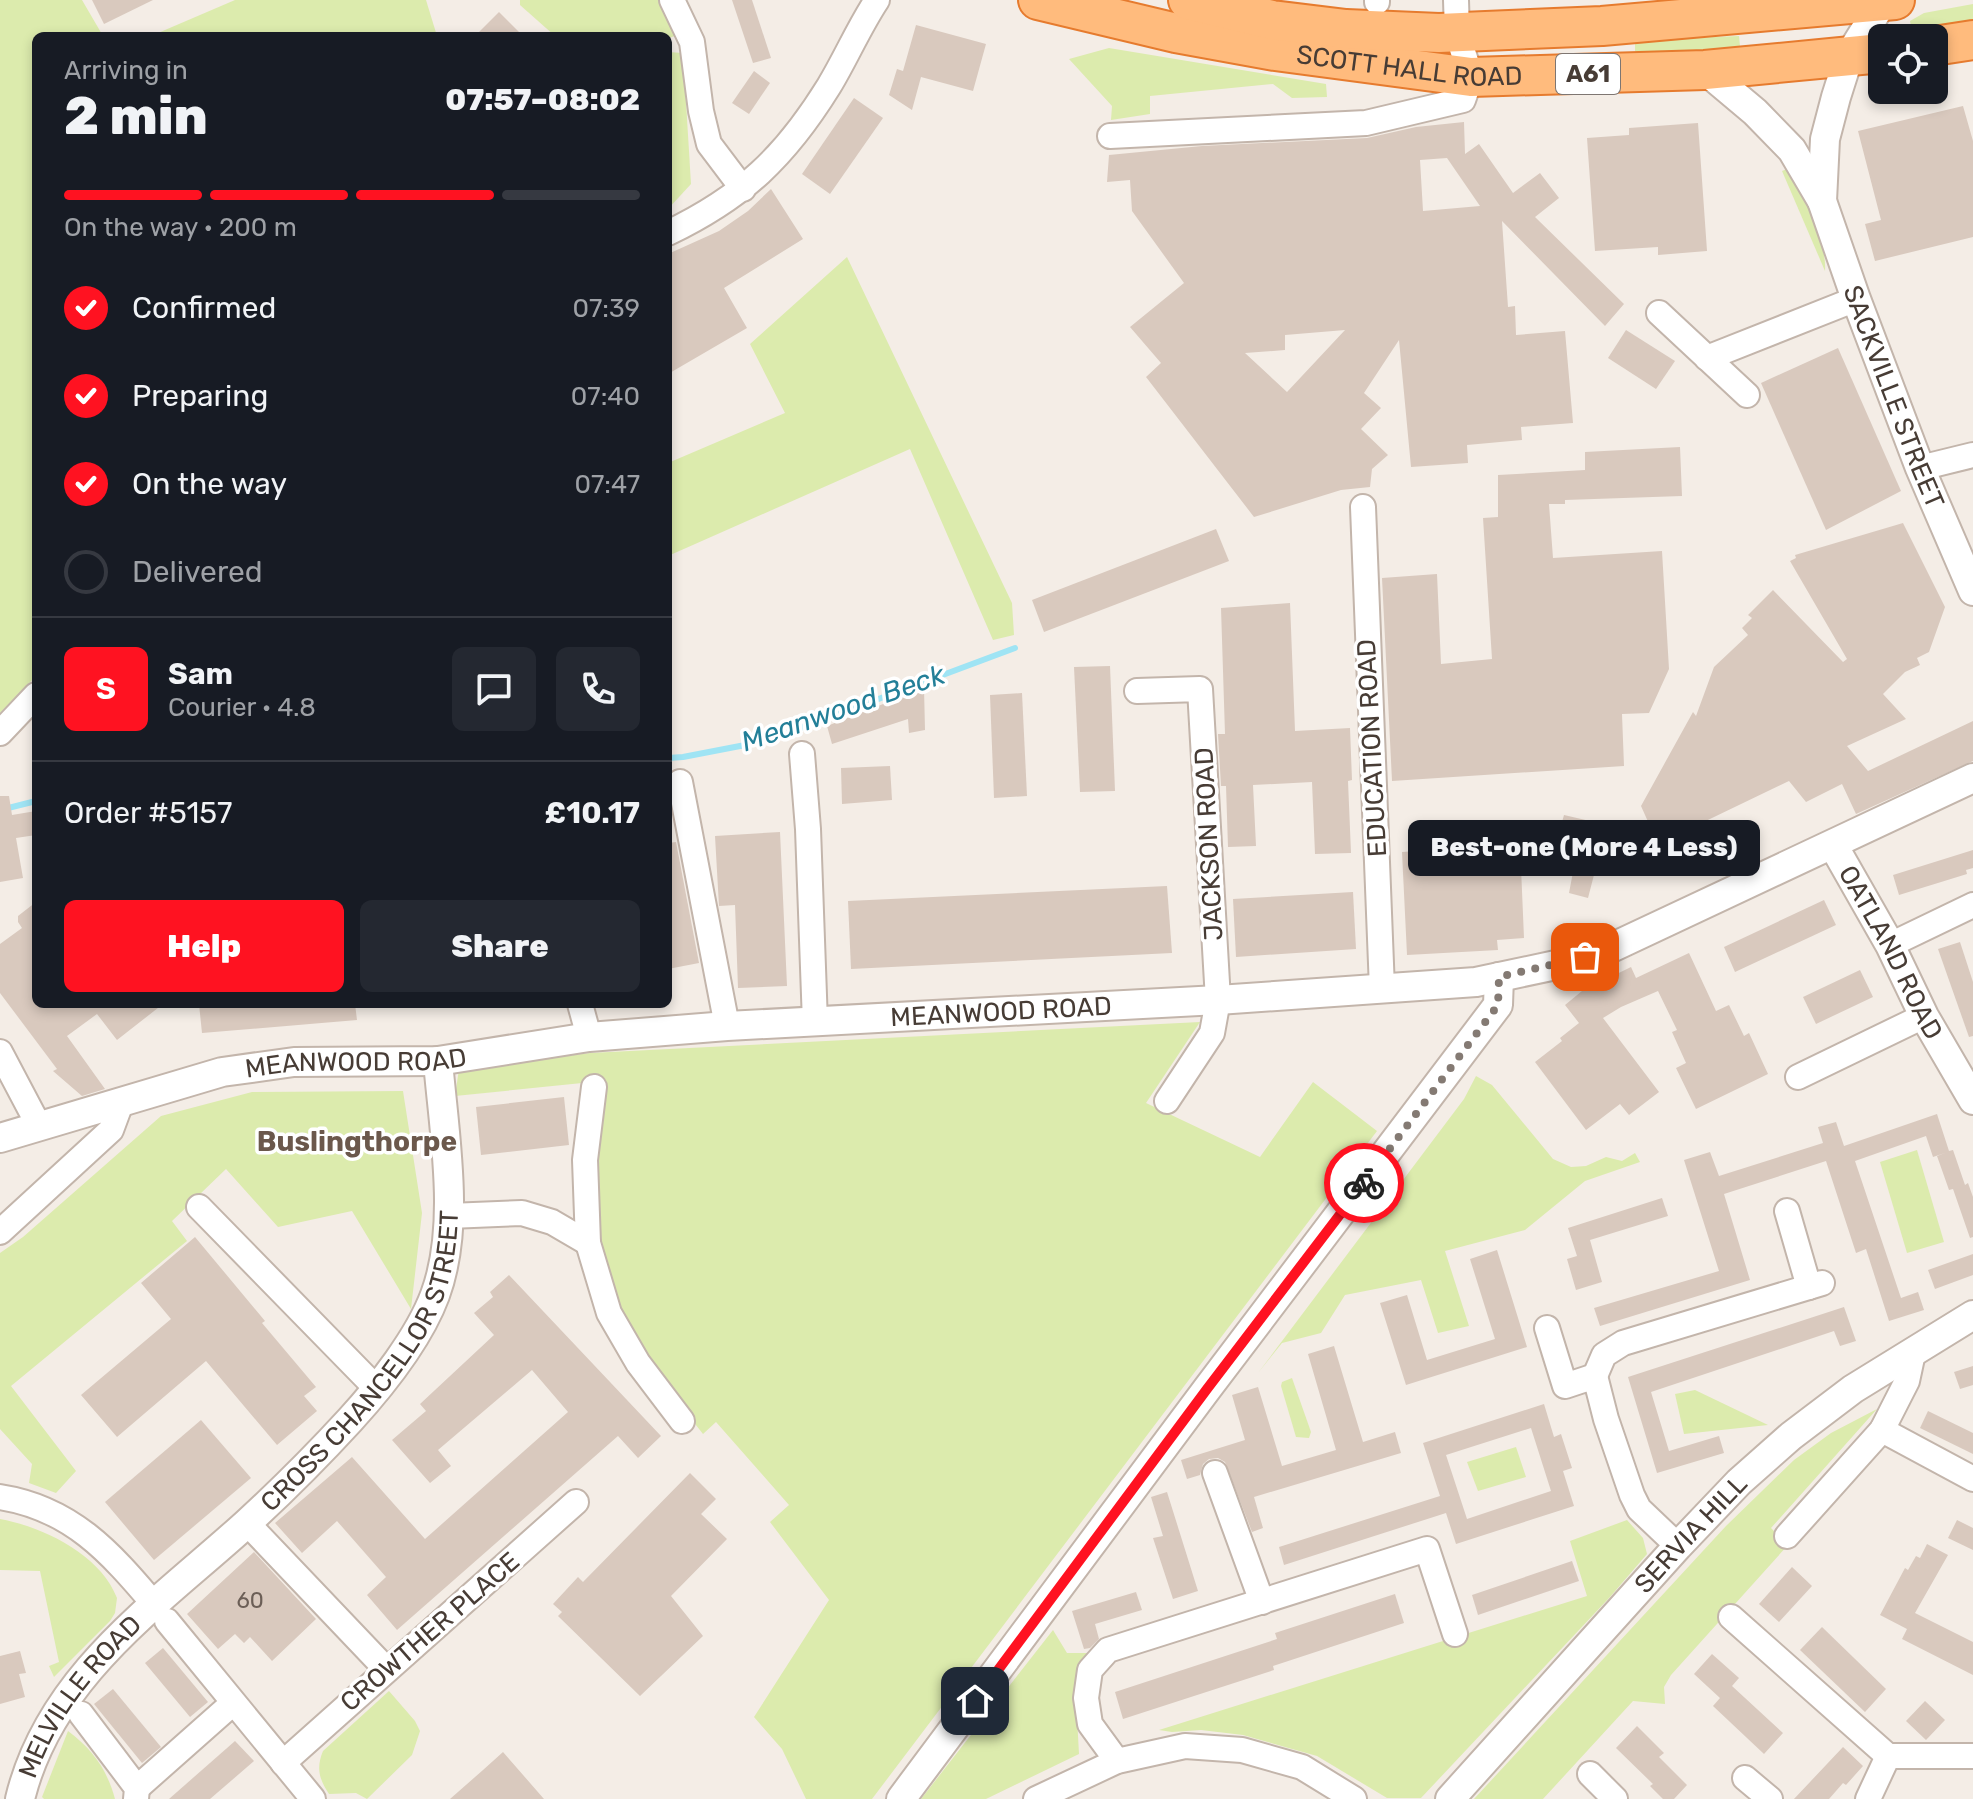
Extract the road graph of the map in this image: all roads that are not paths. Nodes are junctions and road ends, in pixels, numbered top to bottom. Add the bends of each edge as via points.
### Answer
1 (672, 0) edge
2 (877, 0) edge
3 (1038, 0) edge
4 (1888, 1) edge
5 (1181, 11) edge
6 (1456, 16) edge
7 (1973, 40) edge
8 (1948, 44) edge
9 (1866, 54) edge
10 (1705, 70) junction
11 (1471, 77) junction
12 (1110, 136) dead end
13 (743, 189) junction
14 (1822, 201) junction
15 (672, 231) edge
16 (1856, 299) junction
17 (1659, 313) dead end
18 (1707, 358) junction
19 (1747, 395) dead end
20 (1973, 455) edge
21 (1920, 468) junction
22 (1363, 507) dead end
23 (1973, 591) edge
24 (1137, 691) dead end
25 (32, 699) edge
26 (0, 733) edge
27 (802, 754) dead end
28 (1973, 778) edge
29 (680, 782) dead end
30 (1833, 845) junction
31 (1973, 905) edge
32 (1890, 945) junction
33 (1499, 977) junction
34 (1382, 989) junction
35 (1218, 1000) junction
36 (581, 1008) edge
37 (1924, 1016) junction
38 (815, 1023) junction
39 (727, 1026) junction
40 (589, 1037) junction
41 (0, 1052) edge
42 (438, 1061) junction
43 (1798, 1077) dead end
44 (594, 1087) dead end
45 (1973, 1100) edge
46 (1167, 1101) dead end
47 (121, 1103) junction
48 (39, 1126) junction
49 (0, 1138) edge
50 (199, 1207) dead end
51 (1787, 1211) dead end
52 (449, 1216) junction
53 (0, 1232) edge
54 (588, 1243) junction
55 (1973, 1315) edge
56 (1547, 1328) dead end
57 (1913, 1353) junction
58 (1595, 1376) junction
59 (378, 1390) junction
60 (682, 1421) dead end
61 (1882, 1430) junction
62 (1215, 1473) dead end
63 (1973, 1479) edge
64 (0, 1497) edge
65 (576, 1502) dead end
66 (247, 1523) junction
67 (1787, 1536) dead end
68 (1678, 1546) junction
69 (1262, 1602) junction
70 (160, 1613) junction
71 (1731, 1617) dead end
72 (1455, 1634) dead end
73 (386, 1669) junction
74 (233, 1703) junction
75 (81, 1714) dead end
76 (1888, 1756) junction
77 (1973, 1756) edge
78 (1117, 1761) junction
79 (283, 1763) junction
80 (1590, 1774) dead end
81 (1745, 1778) dead end
82 (136, 1793) edge
83 (20, 1799) edge
84 (313, 1799) edge
85 (901, 1799) edge
86 (1036, 1799) edge
87 (1354, 1799) edge
88 (1450, 1799) edge
89 (1615, 1799) edge
90 (1770, 1799) edge
91 (1868, 1799) edge

1 - 13 street via 692,42 709,144
2 - 13 street via 828,87 778,156
3 - 5 highway, SCOTT HALL ROAD / A61
4 - 6 highway, SCOTT HALL ROAD / A61 via 1602,26
4 - 9 street, SACKVILLE STREET
5 - 6 highway, SCOTT HALL ROAD / A61 via 1346,29
5 - 11 highway, SCOTT HALL ROAD / A61 via 1275,51
6 - 11 street
7 - 8 highway
9 - 10 highway, SCOTT HALL ROAD / A61
9 - 14 street, SACKVILLE STREET via 1825,139
10 - 11 highway, SCOTT HALL ROAD / A61
10 - 14 street, SACKVILLE STREET via 1792,150
11 - 12 street via 1463,100 1366,123
13 - 15 street via 709,214
14 - 16 street, SACKVILLE STREET
16 - 18 street
16 - 21 street, SACKVILLE STREET
17 - 18 street
18 - 19 street
20 - 21 street
21 - 23 street, SACKVILLE STREET
22 - 34 street, EDUCATION ROAD
24 - 35 street, JACKSON ROAD via 1200,689
25 - 26 street
27 - 38 street
28 - 30 street, MEANWOOD ROAD
29 - 39 street
30 - 32 street, OATLAND ROAD
30 - 33 street, MEANWOOD ROAD via 1611,948
31 - 32 street
32 - 37 street, OATLAND ROAD
33 - 34 street, MEANWOOD ROAD
33 - 85 street via 1498,1005
34 - 35 street, MEANWOOD ROAD
35 - 38 street, MEANWOOD ROAD
35 - 46 street, JACKSON ROAD via 1212,1033
36 - 40 street
37 - 43 street
37 - 45 street, OATLAND ROAD
38 - 39 street, MEANWOOD ROAD
39 - 40 street, MEANWOOD ROAD
40 - 42 street, MEANWOOD ROAD
41 - 48 street
42 - 47 street, MEANWOOD ROAD via 294,1062 222,1072
42 - 52 street, CROSS CHANCELLOR STREET
44 - 54 street via 585,1160
47 - 48 street, MEANWOOD ROAD
47 - 53 street via 111,1130
48 - 49 street, MEANWOOD ROAD
50 - 59 street
51 - 58 street via 1816,1285 1623,1343 1604,1355
52 - 54 street via 522,1213 552,1222
52 - 59 street, CROSS CHANCELLOR STREET via 435,1296
54 - 60 street via 609,1313
55 - 57 street, SERVIA HILL
56 - 58 street via 1565,1386
57 - 61 street via 1907,1381
57 - 68 street, SERVIA HILL via 1791,1436
58 - 68 street via 1632,1495 1639,1509
59 - 66 street, CROSS CHANCELLOR STREET
61 - 63 street
61 - 67 street
62 - 69 street
64 - 70 street via 48,1510 78,1527 113,1556
65 - 73 street, CROWTHER PLACE
66 - 70 street, CROSS CHANCELLOR STREET
66 - 73 street
68 - 88 street, SERVIA HILL
69 - 72 street via 1427,1549
69 - 78 street via 1108,1650 1090,1670 1086,1698 1090,1724
70 - 74 street
70 - 83 street, MELVILLE ROAD via 105,1651 66,1696 30,1764
71 - 76 street
73 - 79 street, CROWTHER PLACE
74 - 79 street
74 - 82 street
75 - 82 street
76 - 77 street
76 - 91 street
78 - 86 street
78 - 87 street via 1185,1746 1242,1750 1302,1767
79 - 84 street
80 - 89 street
81 - 90 street

